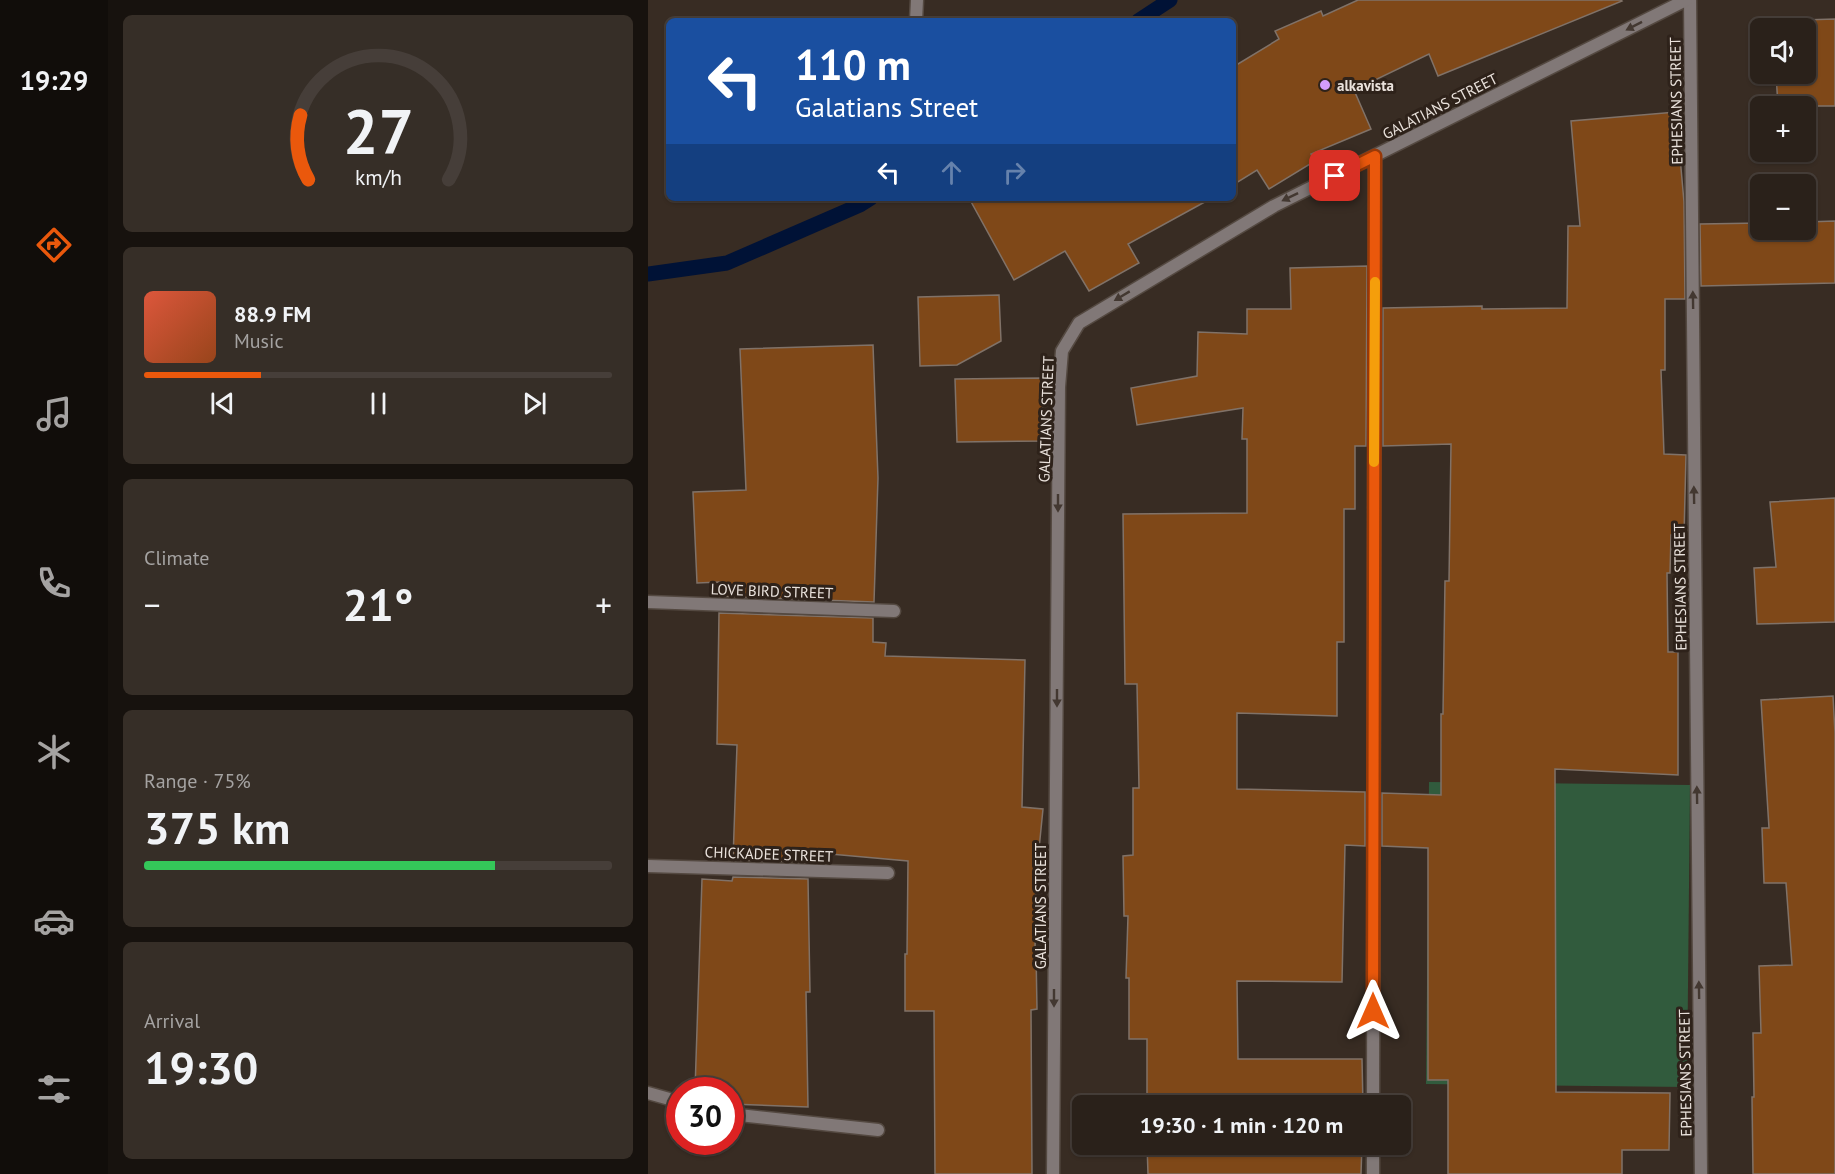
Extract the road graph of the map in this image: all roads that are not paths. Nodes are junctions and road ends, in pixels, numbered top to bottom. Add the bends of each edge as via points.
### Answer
1 (917, 0) edge
2 (1688, 0) edge
3 (915, 18) edge
4 (1375, 156) junction
5 (648, 602) edge
6 (894, 611) dead end
7 (648, 866) edge
8 (888, 873) dead end
9 (648, 1093) edge
10 (1373, 1095) edge
11 (666, 1098) edge
12 (744, 1116) edge
13 (878, 1130) dead end
14 (1373, 1155) edge
15 (1053, 1174) edge
16 (1373, 1174) edge
17 (1701, 1174) edge

1 - 3 street
2 -> 4 street, GALATIANS STREET
17 -> 2 street, EPHESIANS STREET
4 - 10 street
4 -> 15 street, GALATIANS STREET via 1274,206 1079,322 1062,351
5 - 6 street, LOVE BIRD STREET
7 - 8 street, CHICKADEE STREET
9 - 11 street
12 - 13 street
14 - 16 street

